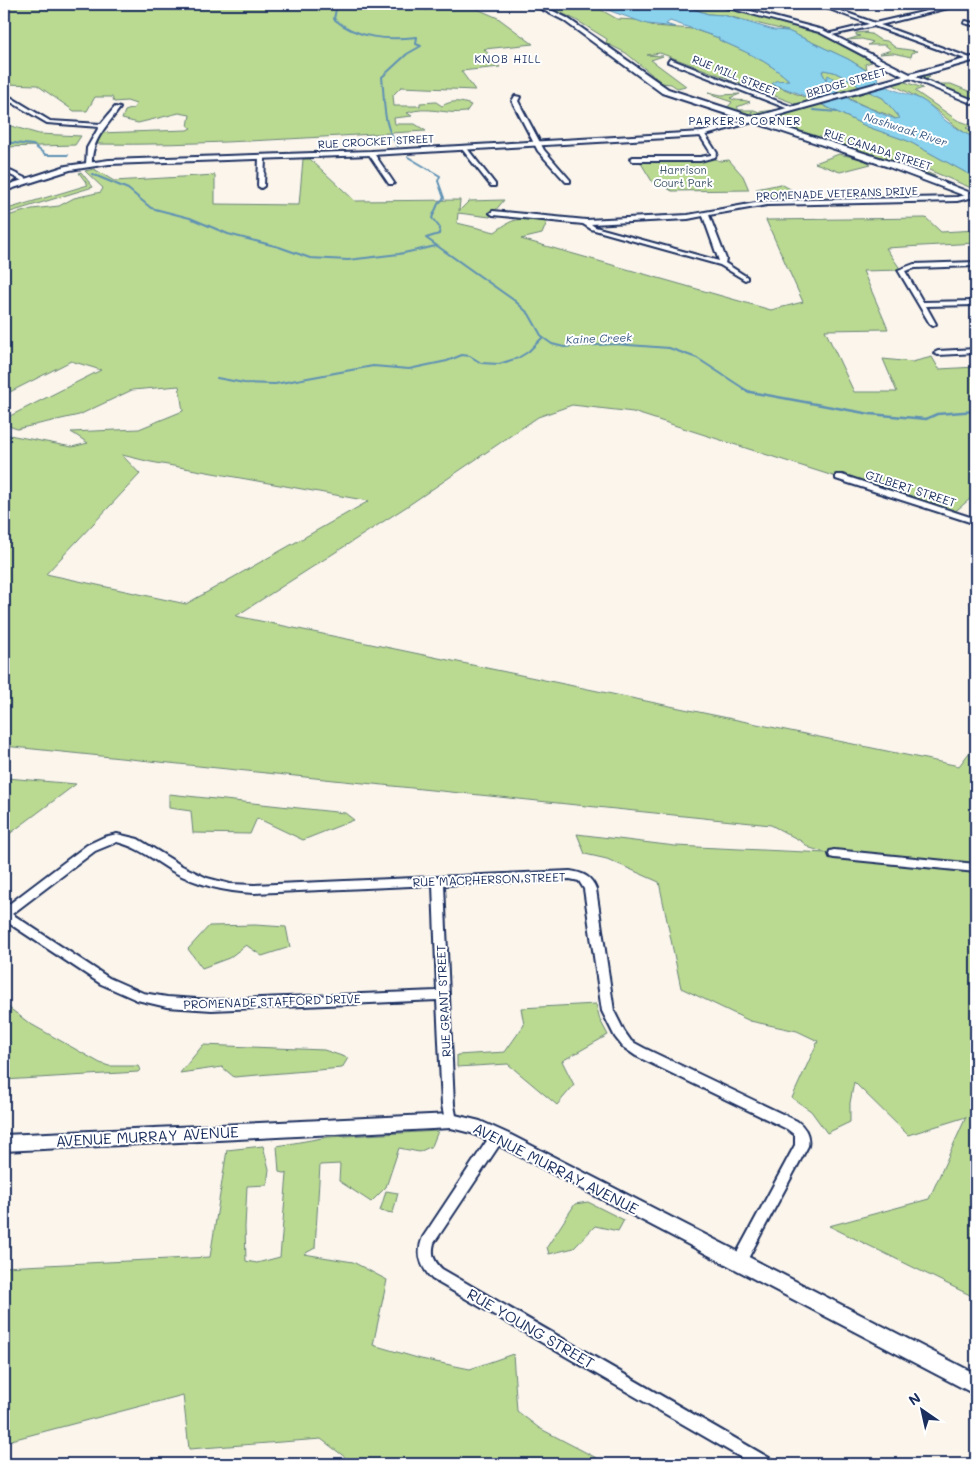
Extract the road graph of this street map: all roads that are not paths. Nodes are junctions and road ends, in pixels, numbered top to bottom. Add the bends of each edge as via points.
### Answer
1 (534, 4) edge
2 (717, 4) edge
3 (818, 4) edge
4 (962, 4) edge
5 (966, 22) dead end
6 (875, 25) junction
7 (976, 25) edge
8 (829, 35) junction
9 (973, 59) edge
10 (670, 60) dead end
11 (909, 76) junction
12 (5, 96) dead end
13 (518, 97) dead end
14 (976, 103) edge
15 (117, 108) dead end
16 (716, 109) junction
17 (793, 109) junction
18 (774, 114) junction
19 (752, 120) junction
20 (104, 126) junction
21 (774, 127) junction
22 (702, 134) junction
23 (537, 144) junction
24 (464, 148) junction
25 (371, 153) junction
26 (262, 157) junction
27 (633, 159) dead end
28 (89, 164) junction
29 (4, 170) edge
30 (27, 181) junction
31 (568, 181) dead end
32 (390, 183) dead end
33 (493, 185) dead end
34 (261, 186) dead end
35 (4, 189) edge
36 (974, 197) edge
37 (493, 213) dead end
38 (706, 215) junction
39 (586, 222) junction
40 (722, 264) junction
41 (976, 264) edge
42 (745, 278) dead end
43 (976, 303) edge
44 (922, 304) junction
45 (932, 324) dead end
46 (976, 351) edge
47 (938, 353) dead end
48 (839, 477) dead end
49 (976, 522) edge
50 (834, 854) dead end
51 (976, 868) edge
52 (438, 881) junction
53 (4, 914) edge
54 (444, 995) junction
55 (451, 1121) junction
56 (497, 1137) junction
57 (4, 1143) edge
58 (739, 1262) junction
59 (976, 1385) edge
60 (766, 1464) edge

1 - 16 street, RUE CANADA STREET via 565,19 658,87
2 - 8 street
3 - 6 street
4 - 6 street
5 - 7 street
6 - 8 street
6 - 9 street
8 - 11 street
9 - 11 street, BRIDGE STREET
10 - 17 street, RUE MILL STREET
11 - 14 street
11 - 17 street, BRIDGE STREET
12 - 20 street via 49,122
13 - 23 street via 516,100
15 - 20 street
16 - 18 street via 743,114
16 - 19 street, RUE CANADA STREET
17 - 18 street, BRIDGE STREET
18 - 19 street, RUE CROCKET STREET
18 - 21 street via 770,121
19 - 21 street, RUE CANADA STREET
19 - 22 street, RUE CROCKET STREET
20 - 28 street via 89,150
21 - 36 street, RUE CANADA STREET via 920,174
22 - 23 street, RUE CROCKET STREET
22 - 27 street via 713,156 700,159
23 - 24 street, RUE CROCKET STREET
23 - 31 street
24 - 25 street, RUE CROCKET STREET
24 - 33 street
25 - 26 street, RUE CROCKET STREET
25 - 32 street
26 - 28 street, RUE CROCKET STREET
26 - 34 street
28 - 30 street, RUE CROCKET STREET
29 - 30 street
30 - 35 street, RUE CROCKET STREET
36 - 38 street, PROMENADE VETERANS DRIVE via 767,203
37 - 39 street, PROMENADE VETERANS DRIVE
38 - 39 street, PROMENADE VETERANS DRIVE
38 - 40 street via 723,259
39 - 40 street via 593,228
40 - 42 street
41 - 44 street via 903,268 902,273
43 - 44 street
44 - 45 street
46 - 47 street
48 - 49 street, GILBERT STREET
50 - 51 street
52 - 53 street, RUE MACPHERSON STREET via 230,888 190,876 134,842 117,838 91,848
52 - 54 street, RUE GRANT STREET
52 - 58 street, RUE MACPHERSON STREET via 582,878 590,889 608,1011 619,1034 640,1052 792,1125 800,1132 801,1146
53 - 54 street, PROMENADE STAFFORD DRIVE via 105,981 141,997 167,1002 212,1005
54 - 55 street, RUE GRANT STREET
55 - 56 street, AVENUE MURRAY AVENUE via 468,1124
55 - 57 street, AVENUE MURRAY AVENUE
56 - 58 street, AVENUE MURRAY AVENUE
56 - 60 street, RUE YOUNG STREET via 428,1240 425,1256 431,1269
58 - 59 street, AVENUE MURRAY AVENUE

